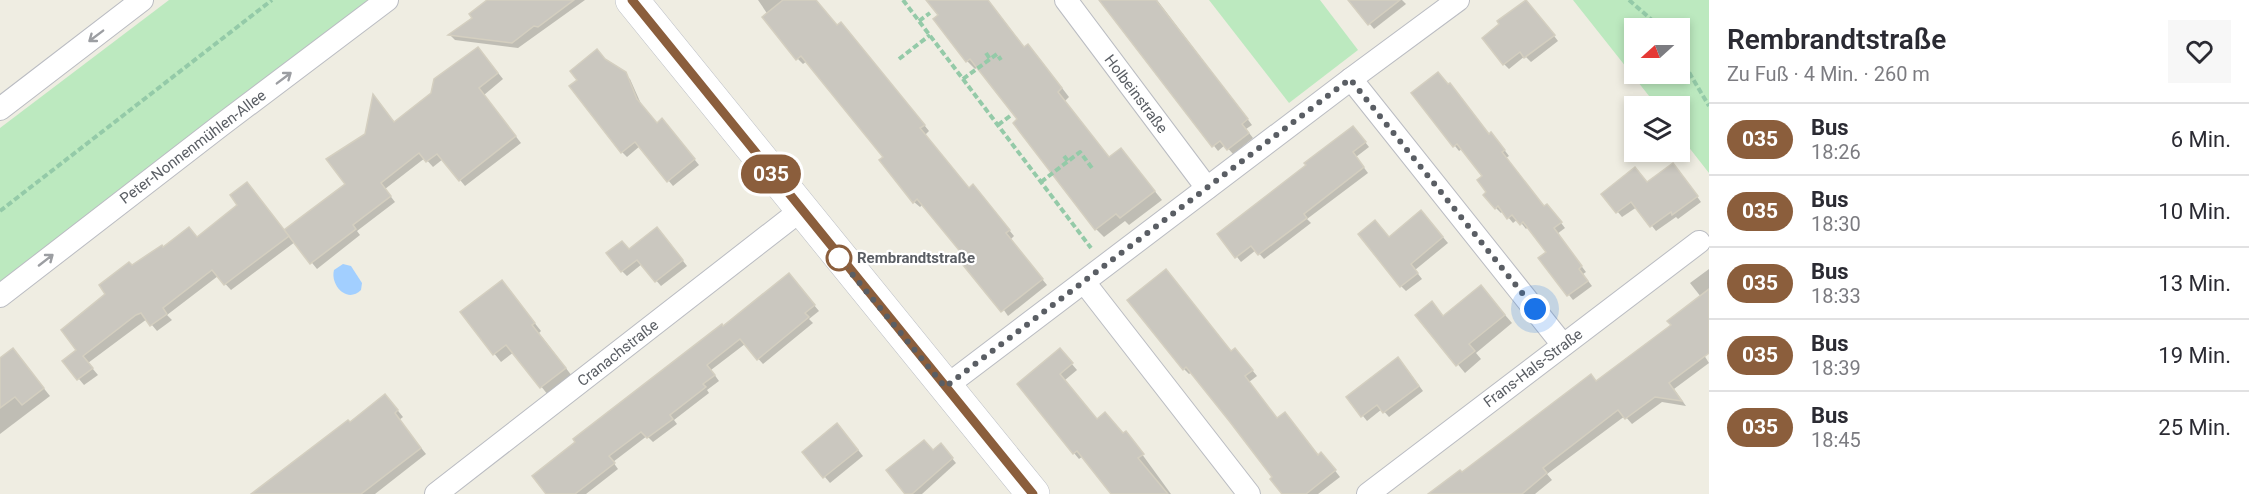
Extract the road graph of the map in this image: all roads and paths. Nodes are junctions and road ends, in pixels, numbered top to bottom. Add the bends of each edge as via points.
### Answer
1 (272, 0) edge
2 (387, 0) edge
3 (632, 0) edge
4 (903, 0) edge
5 (1066, 0) edge
6 (1458, 0) edge
7 (1629, 0) edge
8 (129, 4) edge
9 (930, 13) dead end
10 (1650, 18) edge
11 (919, 21) junction
12 (930, 35) junction
13 (986, 53) dead end
14 (898, 59) dead end
15 (990, 59) junction
16 (1002, 60) dead end
17 (1690, 74) edge
18 (963, 79) junction
19 (1350, 79) junction
20 (1709, 106) edge
21 (0, 109) edge
22 (1010, 116) dead end
23 (998, 126) junction
24 (1064, 156) dead end
25 (1068, 161) junction
26 (1092, 168) dead end
27 (1041, 182) junction
28 (1207, 188) junction
29 (801, 210) junction
30 (0, 211) edge
31 (1699, 242) dead end
32 (1096, 255) dead end
33 (1084, 282) junction
34 (0, 296) edge
35 (1563, 345) junction
36 (945, 387) junction
37 (436, 494) edge
38 (1033, 494) edge
39 (1249, 494) edge
40 (1368, 494) edge

1 - 30 path
34 -> 2 street, Peter-Nonnenmühlen-Allee
3 - 29 main road
4 - 11 path
5 - 28 street, Holbeinstraße
6 - 19 street
7 - 10 path
8 -> 21 street
9 - 11 path
11 - 12 path
12 - 14 path
12 - 18 path
13 - 15 path
15 - 16 path via 997,54
15 - 18 path
17 - 20 path
18 - 23 path
19 - 28 street
19 - 35 street
22 - 23 path
23 - 27 path
24 - 25 path
25 - 26 path via 1080,152
25 - 27 path
27 - 32 path
28 - 33 street
29 - 36 main road
29 - 37 street, Cranachstraße
31 - 35 street, Frans-Hals-Straße
33 - 36 street
33 - 39 street
35 - 40 street, Frans-Hals-Straße
36 - 38 main road

